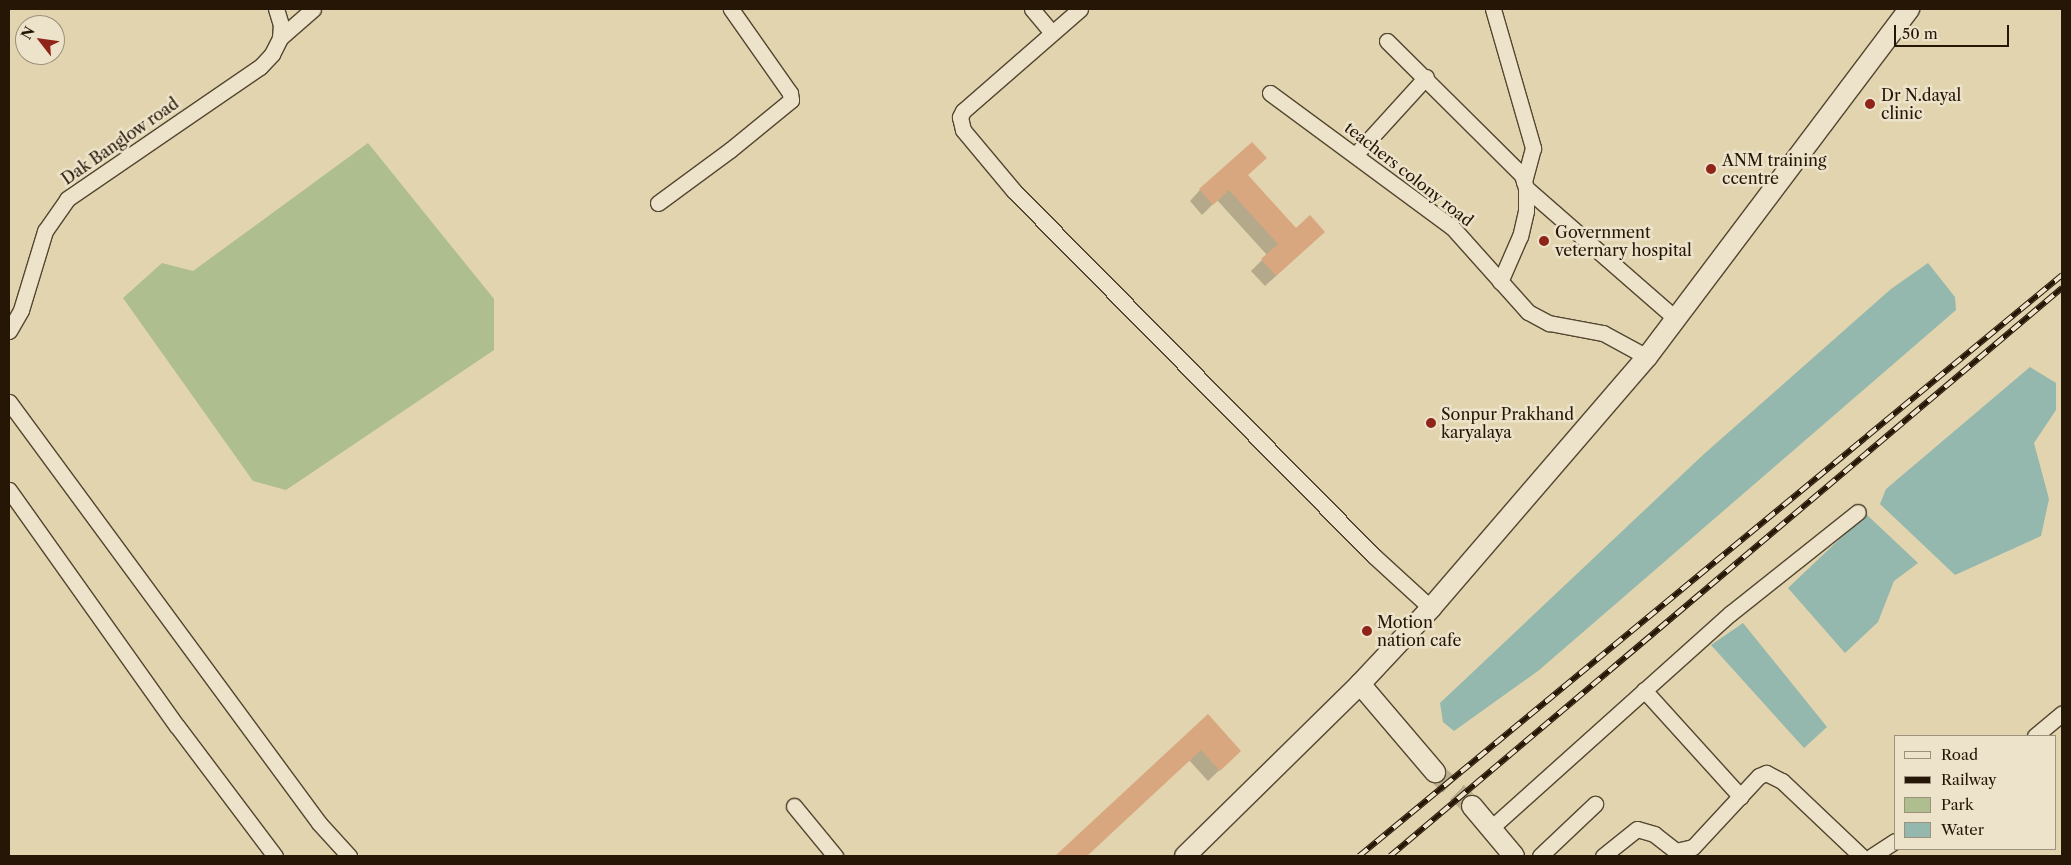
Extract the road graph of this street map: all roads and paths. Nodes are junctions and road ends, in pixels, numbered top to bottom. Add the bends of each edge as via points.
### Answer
1 (276, 9) edge
2 (313, 9) edge
3 (731, 9) edge
4 (1032, 9) edge
5 (1080, 9) edge
6 (1493, 9) edge
7 (1909, 9) edge
8 (1052, 33) junction
9 (280, 38) junction
10 (1387, 41) dead end
11 (1426, 77) junction
12 (1270, 93) dead end
13 (1356, 154) junction
14 (1525, 185) junction
15 (658, 203) dead end
16 (1500, 282) junction
17 (1676, 319) junction
18 (9, 331) edge
19 (1647, 357) junction
20 (9, 402) edge
21 (9, 490) edge
22 (1858, 512) dead end
23 (1431, 608) junction
24 (1360, 684) junction
25 (1644, 690) junction
26 (2062, 713) edge
27 (2036, 735) edge
28 (1435, 772) tunnel mouth
29 (1740, 797) junction
30 (1595, 804) dead end
31 (794, 806) dead end
32 (1472, 806) tunnel mouth
33 (1491, 828) junction
34 (1894, 842) edge
35 (275, 856) edge
36 (349, 856) edge
37 (836, 856) edge
38 (1185, 856) edge
39 (1514, 856) edge
40 (1540, 856) edge
41 (1603, 856) edge
42 (1861, 856) edge
43 (1872, 856) edge

1 - 9 street via 281,24
2 - 9 street, Dak Banglow road
3 - 15 street via 790,93 791,100
4 - 8 street
5 - 8 street
6 - 14 street via 1533,148
7 - 17 main road
8 - 23 street via 963,111 960,117 963,130 1021,198 1374,556
9 - 18 street, Dak Banglow road via 260,67 67,199 45,231 21,310
10 - 11 street
11 - 13 street
11 - 14 street via 1517,168
12 - 13 street, teachers colony road
13 - 16 street, teachers colony road via 1452,227
14 - 16 street via 1526,211 1520,236
14 - 17 street
16 - 19 street, teachers colony road via 1528,312 1549,323 1603,333
17 - 19 main road
19 - 23 main road
20 - 36 street via 319,823
21 - 35 street via 177,726
22 - 25 street via 1731,613
23 - 24 main road
24 - 28 main road
24 - 38 main road
25 - 29 street
25 - 33 street
26 - 27 street
29 - 41 street via 1702,840 1684,851 1670,849 1654,834 1637,829
29 - 42 street via 1759,776 1766,773 1774,775
30 - 40 street
31 - 37 street
32 - 33 main road
33 - 39 main road
34 - 43 street

